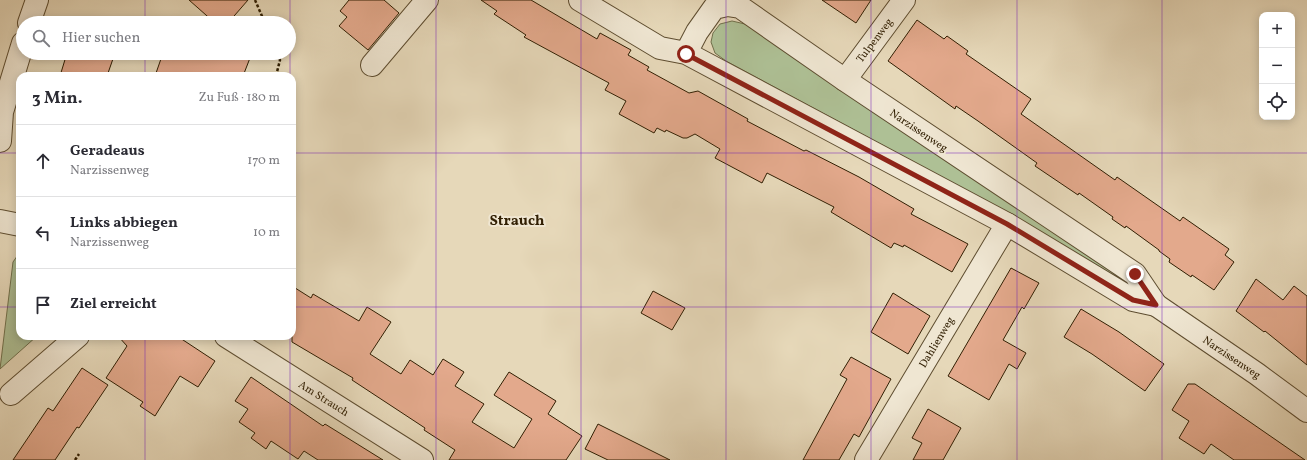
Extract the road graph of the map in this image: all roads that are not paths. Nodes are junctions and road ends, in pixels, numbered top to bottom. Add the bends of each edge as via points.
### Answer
1 (37, 0) edge
2 (427, 0) edge
3 (580, 0) edge
4 (904, 0) edge
5 (31, 16) edge
6 (686, 54) junction
7 (18, 60) edge
8 (372, 65) dead end
9 (845, 80) junction
10 (1, 112) edge
11 (0, 141) edge
12 (0, 221) edge
13 (1007, 224) junction
14 (16, 225) edge
15 (1156, 305) junction
16 (73, 340) edge
17 (232, 340) edge
18 (11, 394) dead end
19 (1307, 411) edge
20 (422, 460) edge
21 (866, 460) edge

1 - 5 street
2 - 8 street
3 - 6 street, Narzissenweg via 660,48
4 - 9 street, Tulpenweg
6 - 9 street, Narzissenweg via 697,32 714,8 727,5 740,7
6 - 13 street, Narzissenweg
7 - 10 street
9 - 15 street, Narzissenweg via 1135,274
10 - 11 street
12 - 14 street
13 - 15 street, Narzissenweg via 1133,300
13 - 21 street, Dahlienweg
15 - 19 street, Narzissenweg
16 - 18 street
17 - 20 street, Am Strauch

